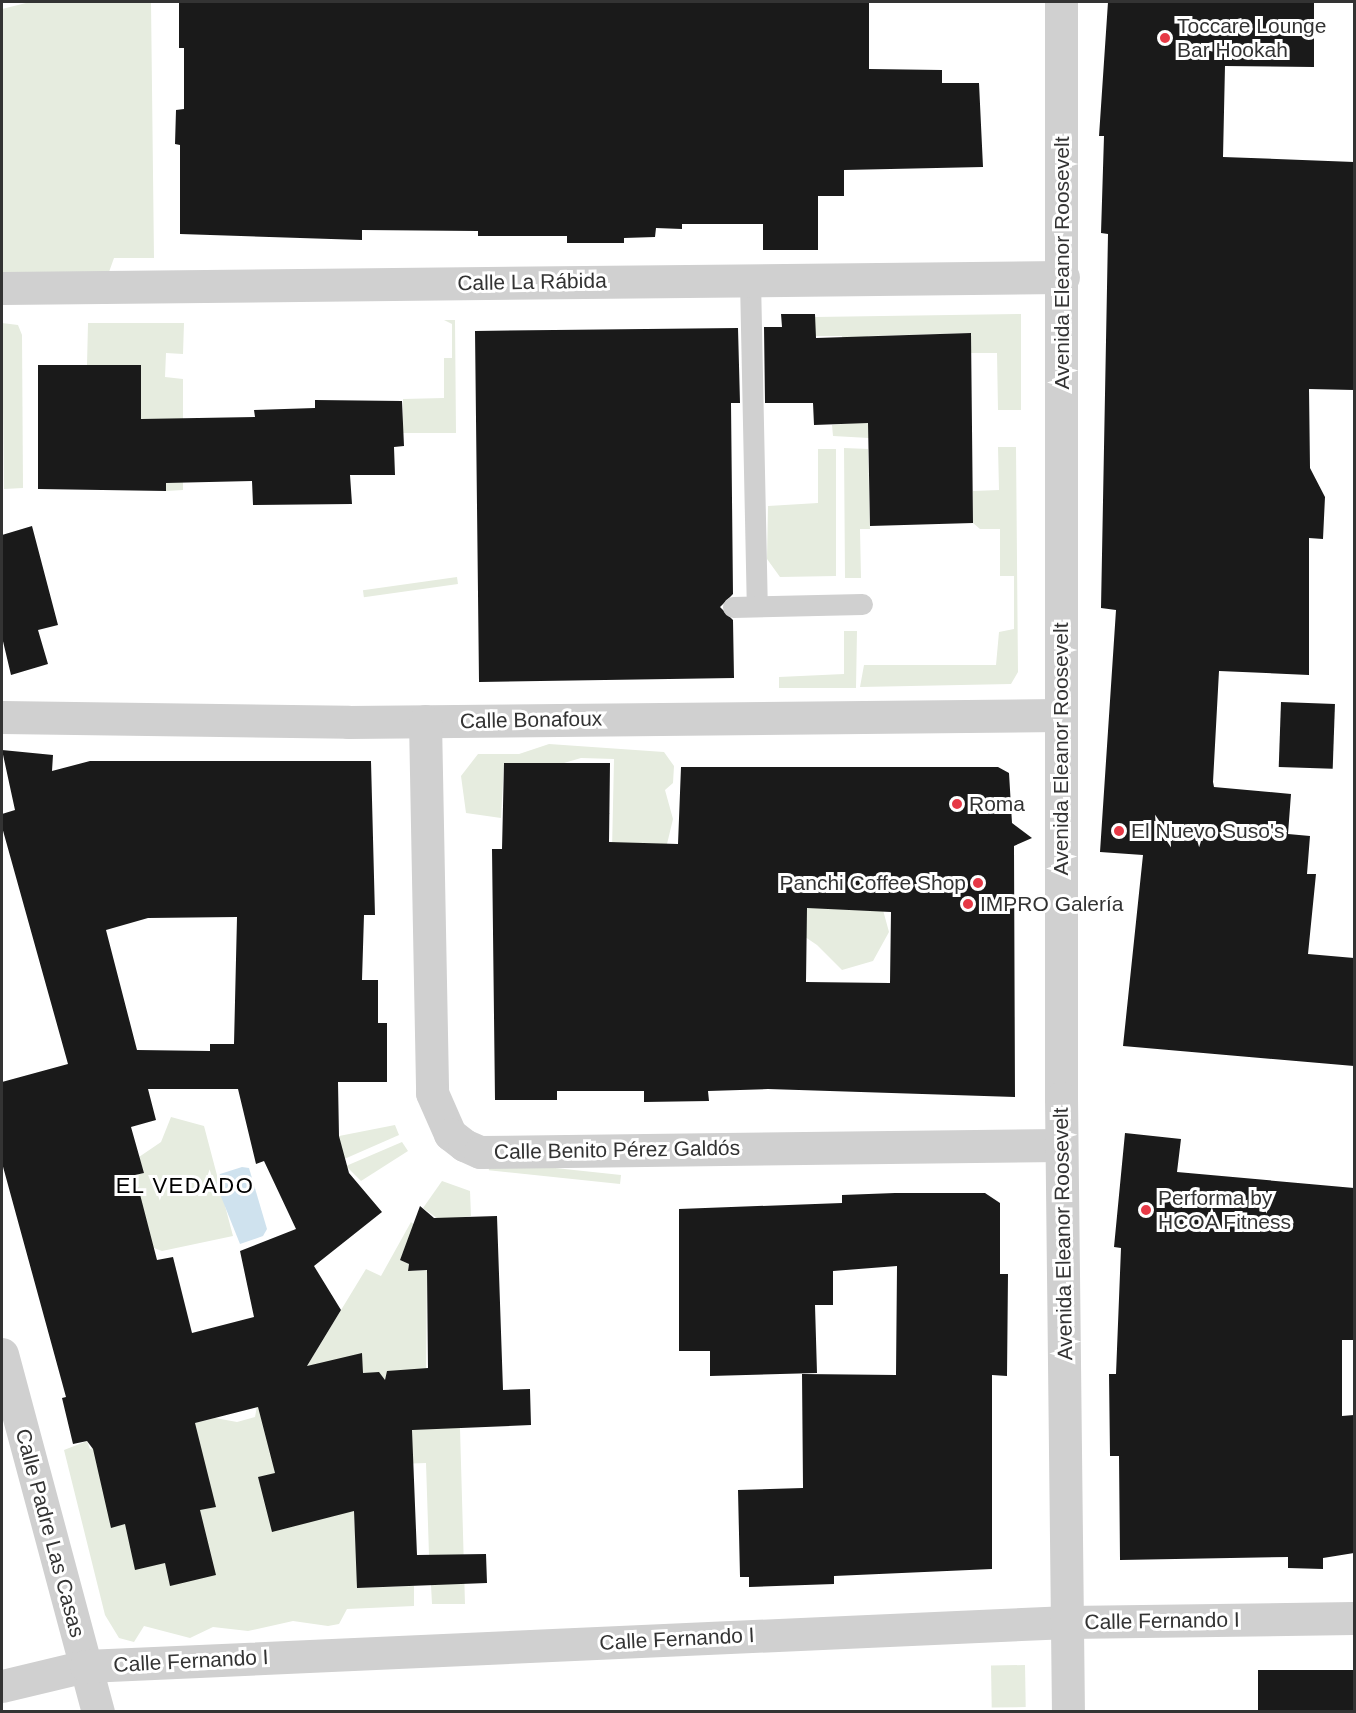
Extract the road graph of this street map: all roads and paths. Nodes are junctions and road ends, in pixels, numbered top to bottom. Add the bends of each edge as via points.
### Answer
1 (1061, 2) edge
2 (1063, 277) junction
3 (750, 280) junction
4 (2, 288) edge
5 (862, 604) dead end
6 (757, 606) junction
7 (733, 607) dead end
8 (1060, 715) junction
9 (2, 717) edge
10 (424, 722) junction
11 (1061, 1145) junction
12 (2, 1354) edge
13 (1354, 1618) edge
14 (1068, 1622) junction
15 (86, 1666) junction
16 (2, 1686) edge
17 (98, 1712) edge
18 (1068, 1712) edge

1 - 2 street, Avenida Eleanor Roosevelt
2 - 3 street, Calle La Rábida
2 - 8 street, Avenida Eleanor Roosevelt
3 - 4 street, Calle La Rábida
3 - 6 lane
5 - 6 lane
6 - 7 lane
8 - 10 street, Calle Bonafoux
8 - 11 street, Avenida Eleanor Roosevelt
9 - 10 street, Calle Bonafoux
10 - 11 street, Calle Benito Pérez Galdós via 432,1093 450,1134 464,1145 480,1152
11 - 14 street, Avenida Eleanor Roosevelt
12 - 15 street, Calle Padre Las Casas
13 - 14 street, Calle Fernando I
14 - 15 street, Calle Fernando I
14 - 18 street, Avenida Eleanor Roosevelt
15 - 16 street, Calle Fernando I
15 - 17 street, Calle Padre Las Casas

